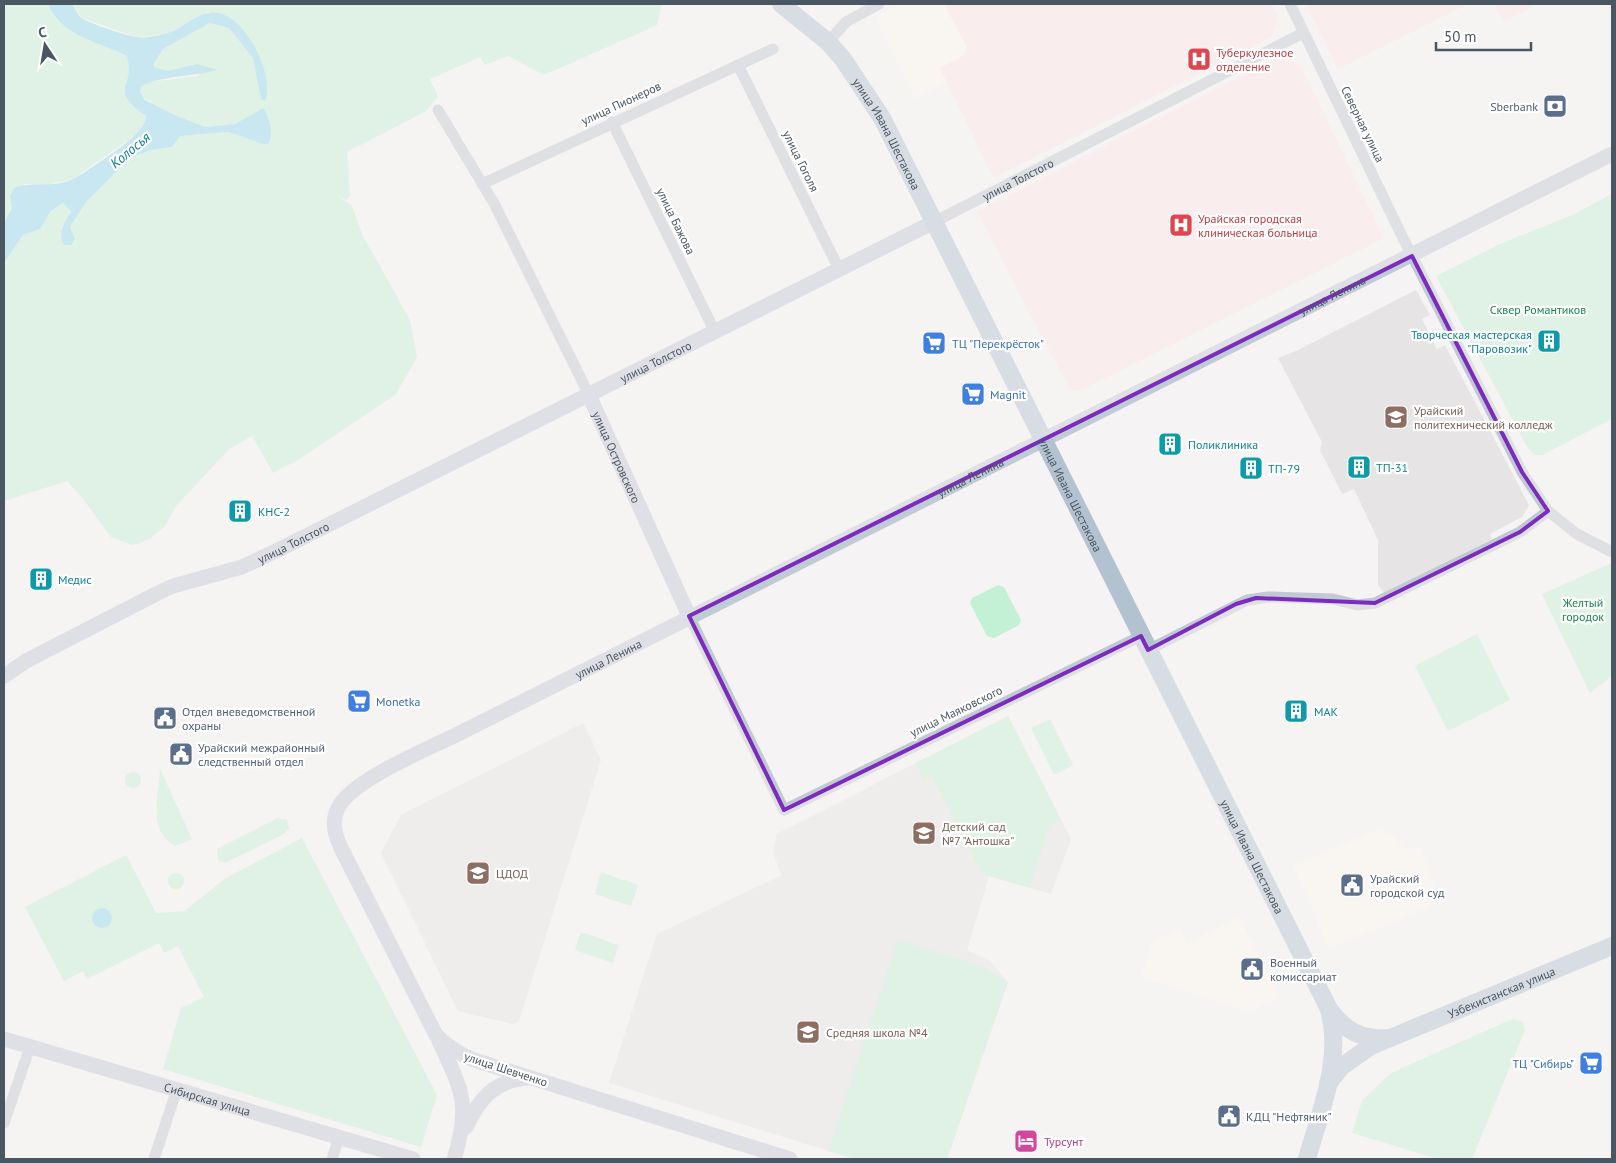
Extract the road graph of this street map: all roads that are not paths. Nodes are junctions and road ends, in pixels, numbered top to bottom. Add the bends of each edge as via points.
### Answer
1 (781, 4) edge
2 (879, 4) edge
3 (1290, 4) edge
4 (1303, 33) junction
5 (828, 42) junction
6 (773, 49) dead end
7 (738, 64) junction
8 (438, 110) dead end
9 (612, 122) junction
10 (1612, 154) edge
11 (482, 184) junction
12 (934, 222) junction
13 (1412, 256) junction
14 (839, 269) junction
15 (715, 332) junction
16 (589, 395) junction
17 (1042, 440) junction
18 (1548, 511) junction
19 (1612, 552) edge
20 (689, 616) junction
21 (1144, 643) junction
22 (4, 676) edge
23 (336, 810) joint
24 (784, 810) joint
25 (1612, 946) edge
26 (1329, 1009) junction
27 (436, 1035) junction
28 (1389, 1038) junction
29 (4, 1039) edge
30 (30, 1047) junction
31 (532, 1078) junction
32 (1328, 1084) junction
33 (177, 1089) junction
34 (4, 1123) edge
35 (339, 1137) junction
36 (461, 1137) junction
37 (154, 1159) edge
38 (332, 1159) edge
39 (413, 1159) edge
40 (454, 1159) edge
41 (790, 1159) edge
42 (1307, 1159) edge

1 - 5 main road, улица Ивана Шестакова
2 - 5 street via 846,22
3 - 4 street, Северная улица
4 - 12 street, улица Толстого
4 - 13 street, Северная улица
5 - 12 main road, улица Ивана Шестакова via 864,87
6 - 7 street, улица Пионеров
7 - 9 street, улица Пионеров
7 - 14 street, улица Гоголя
8 - 11 street, улица Островского
9 - 11 street, улица Пионеров
9 - 15 street, улица Бажова
10 - 13 main road, улица Ленина
11 - 16 street, улица Островского
12 - 14 main road, улица Толстого
12 - 17 main road, улица Ивана Шестакова
13 - 17 main road, улица Ленина
13 - 18 street, Северная улица via 1522,472
14 - 15 main road, улица Толстого
15 - 16 main road, улица Толстого
16 - 20 main road, улица Островского
16 - 22 main road, улица Толстого via 255,561 158,592 26,661
17 - 20 main road, улица Ленина
17 - 21 main road, улица Ивана Шестакова
18 - 19 street, Северная улица via 1577,534
18 - 21 street, улица Маяковского via 1520,532 1375,603 1357,605 1333,598 1252,599
20 - 23 main road, улица Ленина via 363,782
20 - 24 street, улица Островского
21 - 24 street, улица Маяковского
21 - 26 main road, улица Ивана Шестакова
23 - 27 main road, улица Шевченко via 335,835
25 - 28 main road, Узбекистанская улица
26 - 28 main road via 1350,1032 1368,1038
26 - 32 main road via 1333,1050
27 - 31 main road, улица Шевченко via 460,1054
27 - 36 main road via 461,1090 464,1108
28 - 32 main road, Узбекистанская улица via 1350,1059
29 - 30 main road, Сибирская улица
30 - 33 main road, Сибирская улица
30 - 34 street
31 - 36 main road via 507,1082 487,1092 477,1104
31 - 41 main road, улица Шевченко
32 - 42 main road
33 - 35 main road, Сибирская улица
33 - 37 street
35 - 38 street
35 - 39 main road, Сибирская улица
36 - 40 main road

